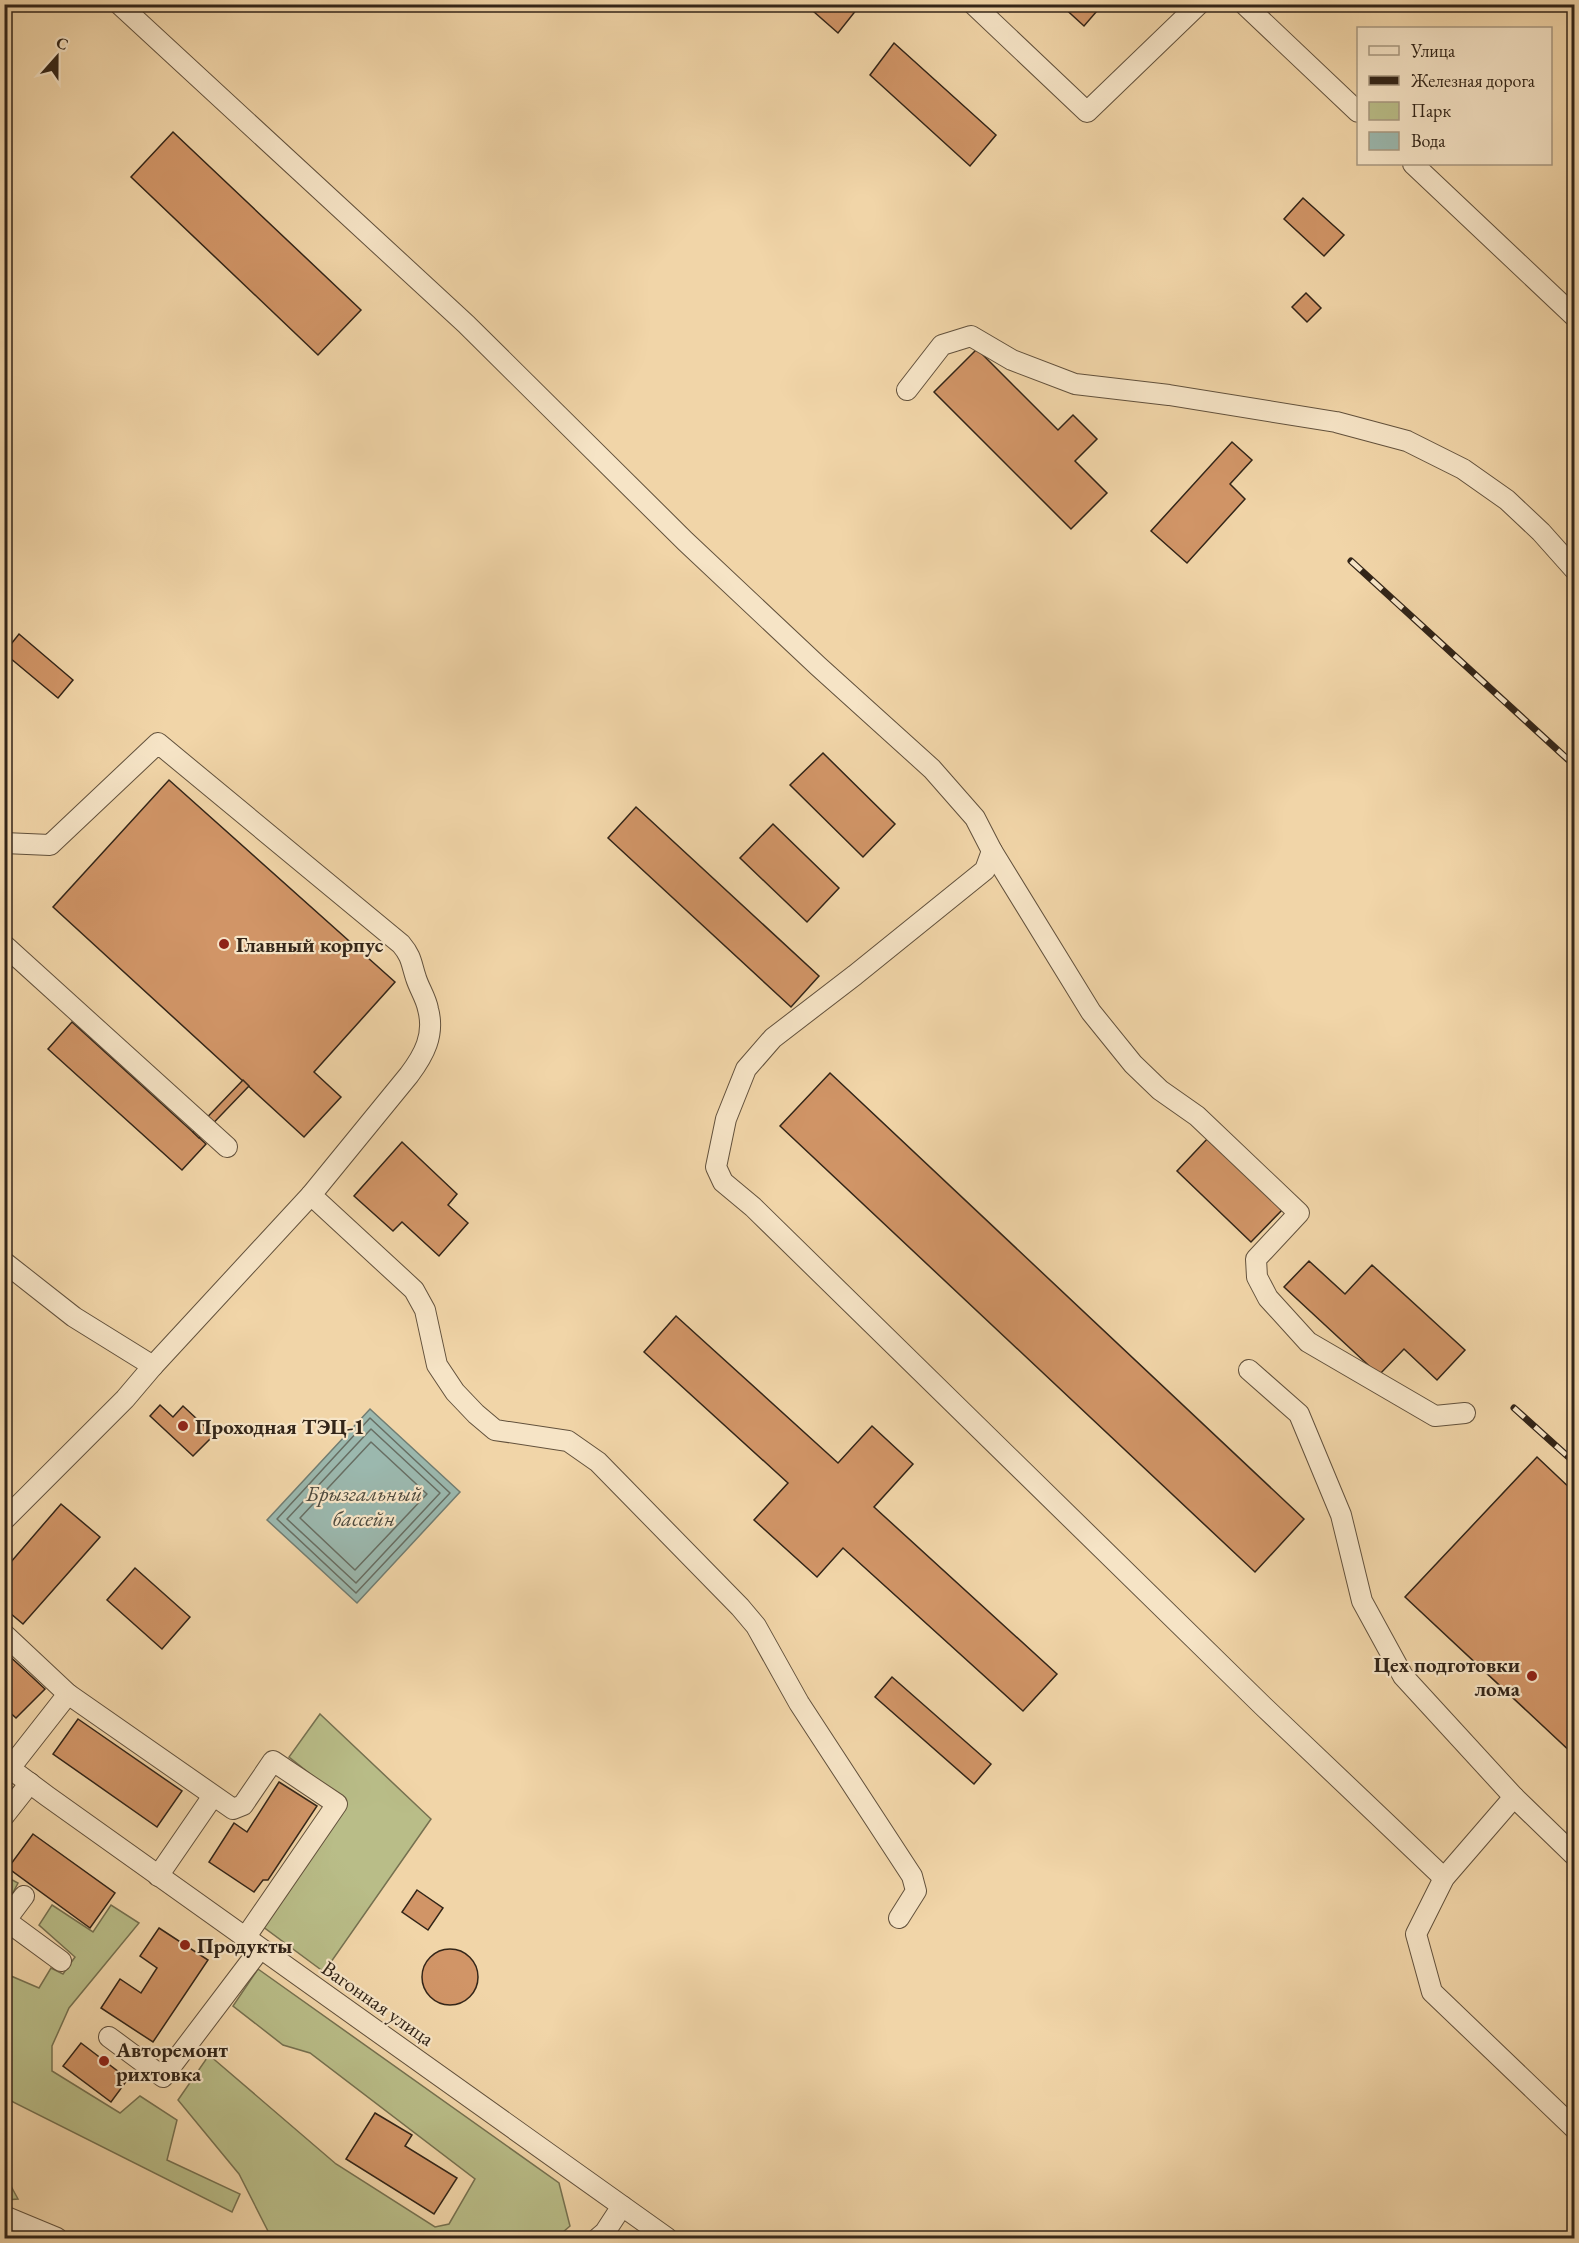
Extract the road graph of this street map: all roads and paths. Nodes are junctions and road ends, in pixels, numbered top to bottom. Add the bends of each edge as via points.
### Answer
1 (119, 4) edge
2 (973, 4) edge
3 (1198, 4) edge
4 (1244, 4) edge
5 (1357, 110) edge
6 (1414, 165) edge
7 (1575, 316) edge
8 (907, 390) dead end
9 (1575, 569) edge
10 (4, 843) edge
11 (992, 851) junction
12 (4, 945) edge
13 (227, 1146) dead end
14 (310, 1195) junction
15 (4, 1262) edge
16 (153, 1366) junction
17 (1249, 1370) dead end
18 (1465, 1413) dead end
19 (4, 1520) edge
20 (4, 1634) edge
21 (69, 1694) junction
22 (7, 1766) edge
23 (30, 1783) junction
24 (213, 1796) junction
25 (1514, 1797) junction
26 (4, 1815) edge
27 (1575, 1855) edge
28 (158, 1876) junction
29 (1444, 1878) junction
30 (24, 1896) dead end
31 (899, 1918) dead end
32 (5, 1920) edge
33 (253, 1944) junction
34 (61, 1961) dead end
35 (109, 2037) dead end
36 (1575, 2128) edge
37 (622, 2206) junction
38 (4, 2216) edge
39 (57, 2238) edge
40 (598, 2238) edge
41 (666, 2238) edge

1 - 11 street via 466,324 686,542 932,769 975,818
2 - 3 street via 1087,112
4 - 5 street
6 - 7 street
8 - 9 street via 942,345 971,336 1012,360 1075,384 1336,422 1407,441 1463,469 1507,500
10 - 14 street via 50,845 158,743 401,944 411,956 428,1007 428,1042 409,1075
11 - 18 street via 1091,1012 1133,1064 1160,1090 1197,1116 1299,1213 1256,1259 1257,1277 1268,1298 1308,1342 1425,1411 1435,1416
11 - 29 street via 985,870 773,1038 746,1069 726,1119 716,1167 723,1182
12 - 13 street
14 - 16 street
14 - 31 street via 414,1290 425,1310 437,1365 476,1414 495,1430 568,1442 598,1462 741,1607 912,1876 916,1891
15 - 16 street via 74,1317
16 - 19 street
17 - 25 street via 1299,1414 1341,1515 1362,1601 1403,1676
20 - 21 street
21 - 22 street
21 - 24 street
22 - 23 street, Вагонная улица
23 - 26 street
23 - 28 street, Вагонная улица
24 - 28 street
24 - 33 street via 233,1809 243,1805 273,1761 336,1804
25 - 27 street
25 - 29 street
28 - 33 street, Вагонная улица
29 - 36 street via 1416,1935 1432,1992
30 - 32 street
32 - 34 street
33 - 35 street via 164,2077
33 - 37 street, Вагонная улица
37 - 40 street
37 - 41 street, Вагонная улица
38 - 39 street

